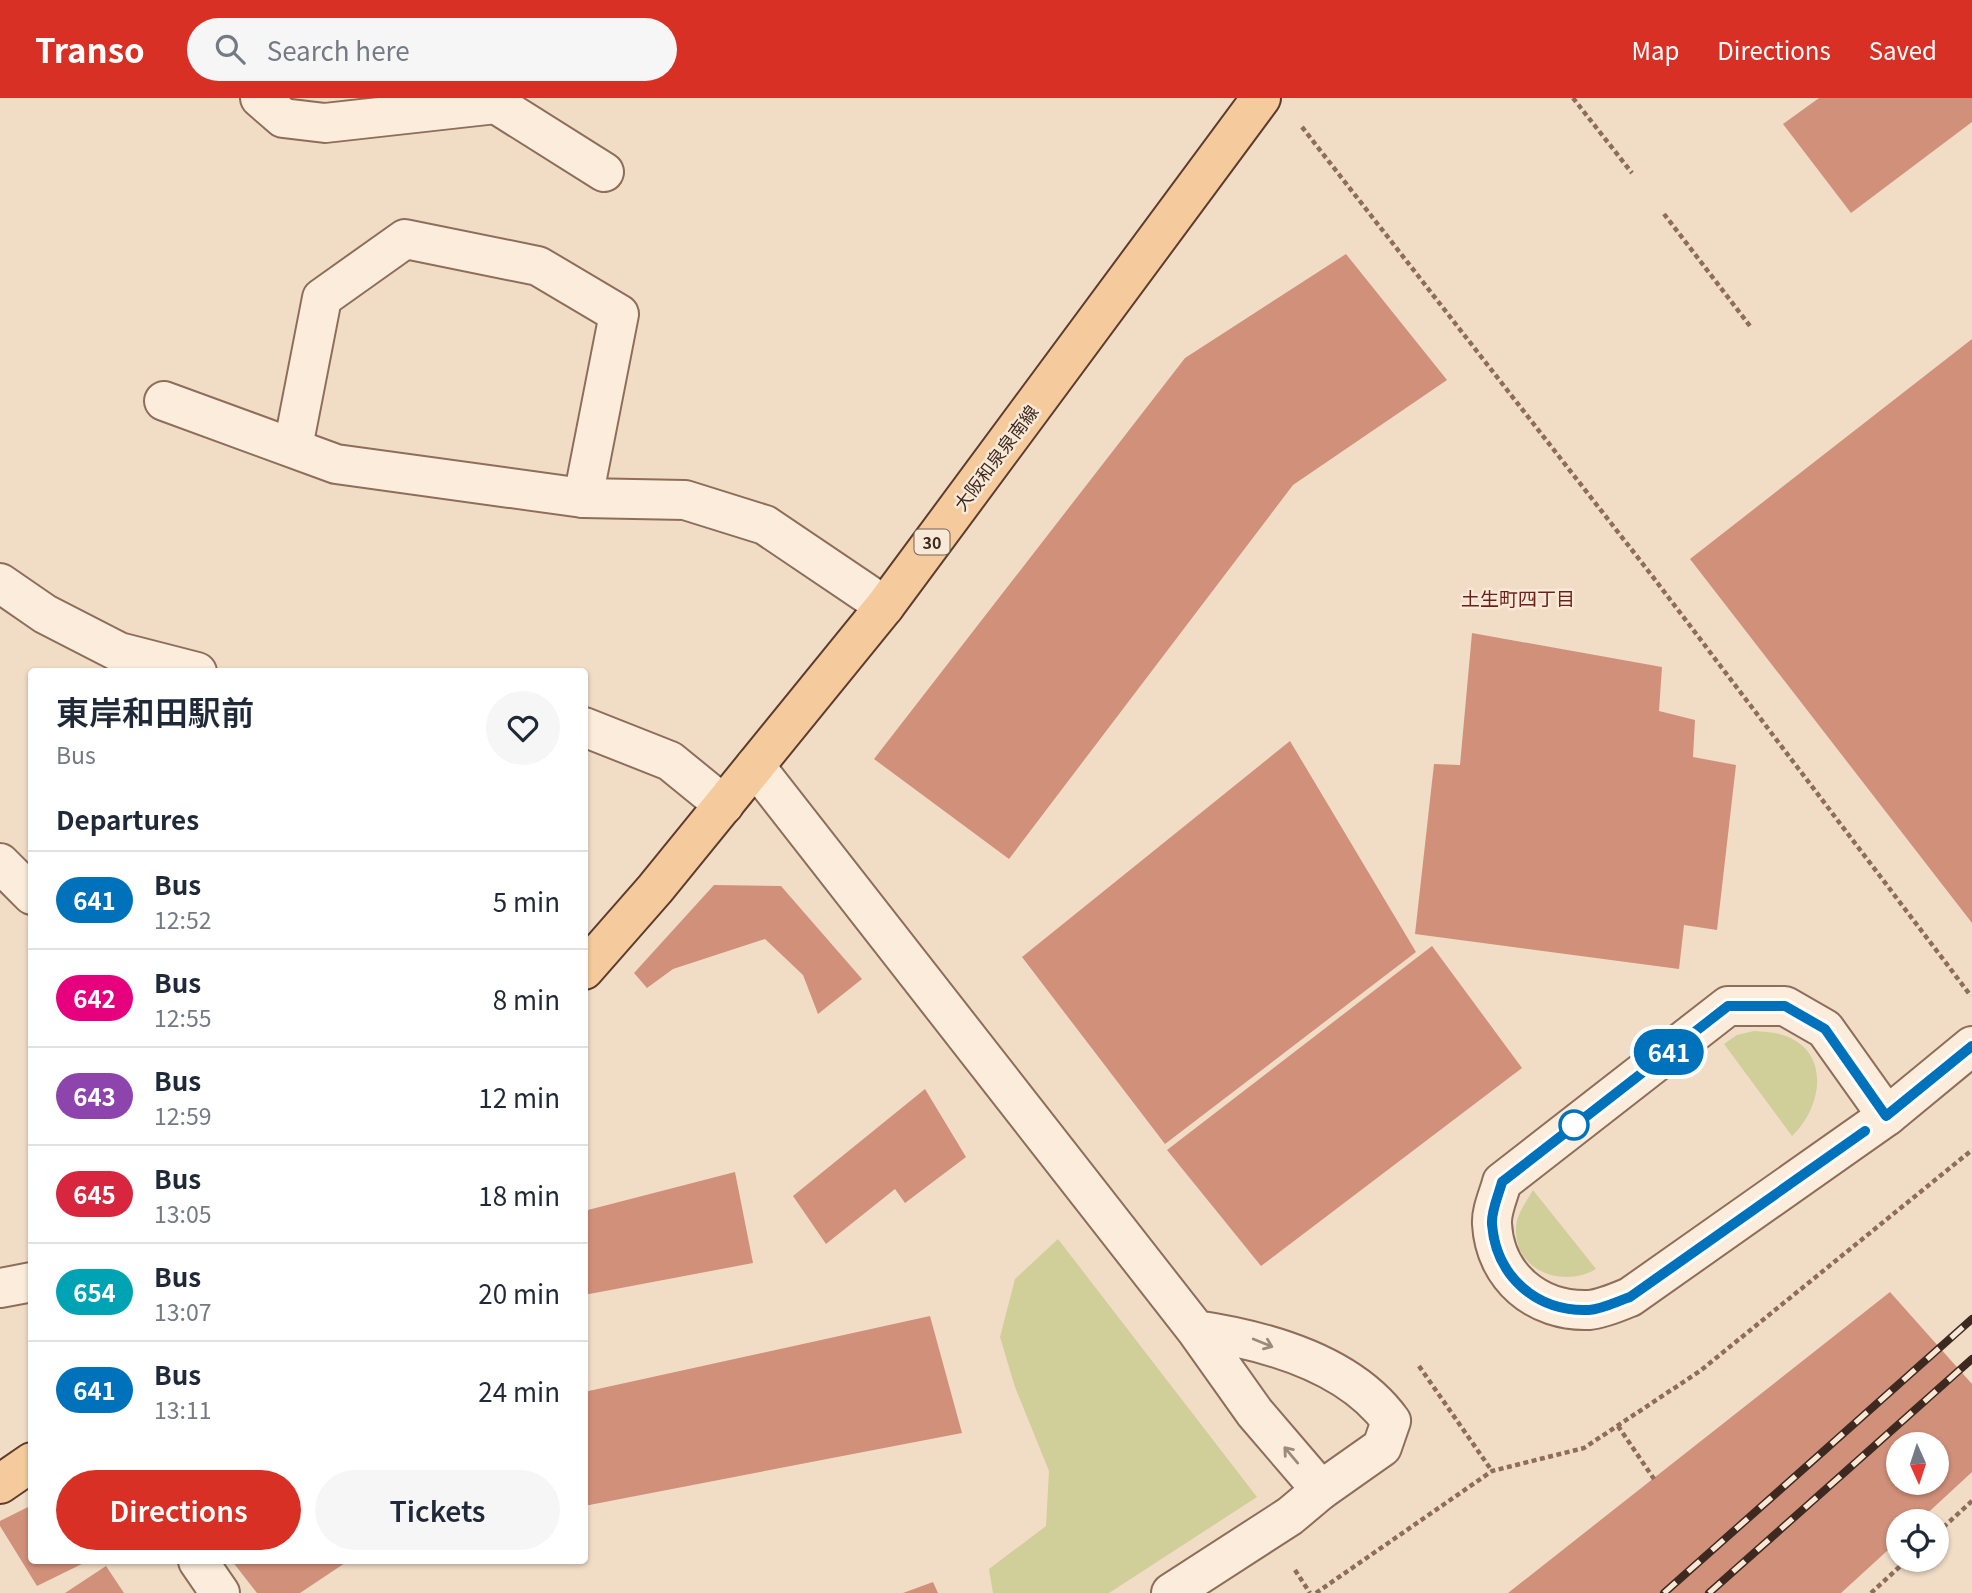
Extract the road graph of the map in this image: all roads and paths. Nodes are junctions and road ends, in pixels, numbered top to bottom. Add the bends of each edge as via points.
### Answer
1 (260, 98) edge
2 (1261, 98) edge
3 (1573, 98) edge
4 (1298, 122) dead end
5 (604, 172) dead end
6 (1632, 173) dead end
7 (1664, 214) dead end
8 (1750, 326) dead end
9 (164, 401) dead end
10 (293, 447) junction
11 (583, 498) junction
12 (0, 583) edge
13 (885, 606) junction
14 (182, 668) edge
15 (588, 729) edge
16 (755, 766) junction
17 (724, 804) junction
18 (0, 863) edge
19 (28, 891) edge
20 (588, 965) edge
21 (1972, 997) edge
22 (1972, 1046) edge
23 (1886, 1116) junction
24 (1972, 1150) edge
25 (28, 1283) edge
26 (0, 1288) edge
27 (1196, 1331) junction
28 (1419, 1366) dead end
29 (1618, 1426) junction
30 (28, 1465) edge
31 (1492, 1471) junction
32 (1654, 1479) dead end
33 (0, 1483) edge
34 (1321, 1490) junction
35 (1972, 1502) edge
36 (1949, 1522) edge
37 (200, 1564) edge
38 (1894, 1572) edge
39 (220, 1593) edge
40 (1171, 1593) edge
41 (1316, 1593) edge
42 (1871, 1593) edge

1 - 5 street via 283,118 325,123 496,104
2 - 13 main road, 大阪和泉泉南線 / 30
3 - 6 path
4 - 21 path
7 - 8 path
9 - 10 street
10 - 11 street via 336,464
10 - 11 street via 322,298 405,239 538,266 619,314
11 - 13 street via 685,500 765,525
12 - 14 street via 45,614 120,652
13 - 16 main road, 大阪和泉泉南線 / 30
15 - 17 street via 670,761
16 - 17 main road, 大阪和泉泉南線 / 30
16 - 27 street
17 - 20 main road, 大阪和泉泉南線 / 30
18 - 19 street
22 - 23 street
23 - 23 street via 1630,1297 1591,1310 1557,1308 1522,1290 1499,1259 1492,1222 1502,1182 1728,1006 1785,1006 1825,1029
24 - 29 path via 1700,1371
25 - 26 street
34 -> 27 street via 1255,1413
27 -> 34 street via 1252,1339 1343,1377 1376,1401 1391,1421 1382,1447
28 - 31 path
29 - 31 path via 1584,1448
29 - 32 path
30 - 33 main road
31 - 41 path
34 - 40 street via 1290,1516
35 - 36 path
37 - 39 street
38 - 42 path

